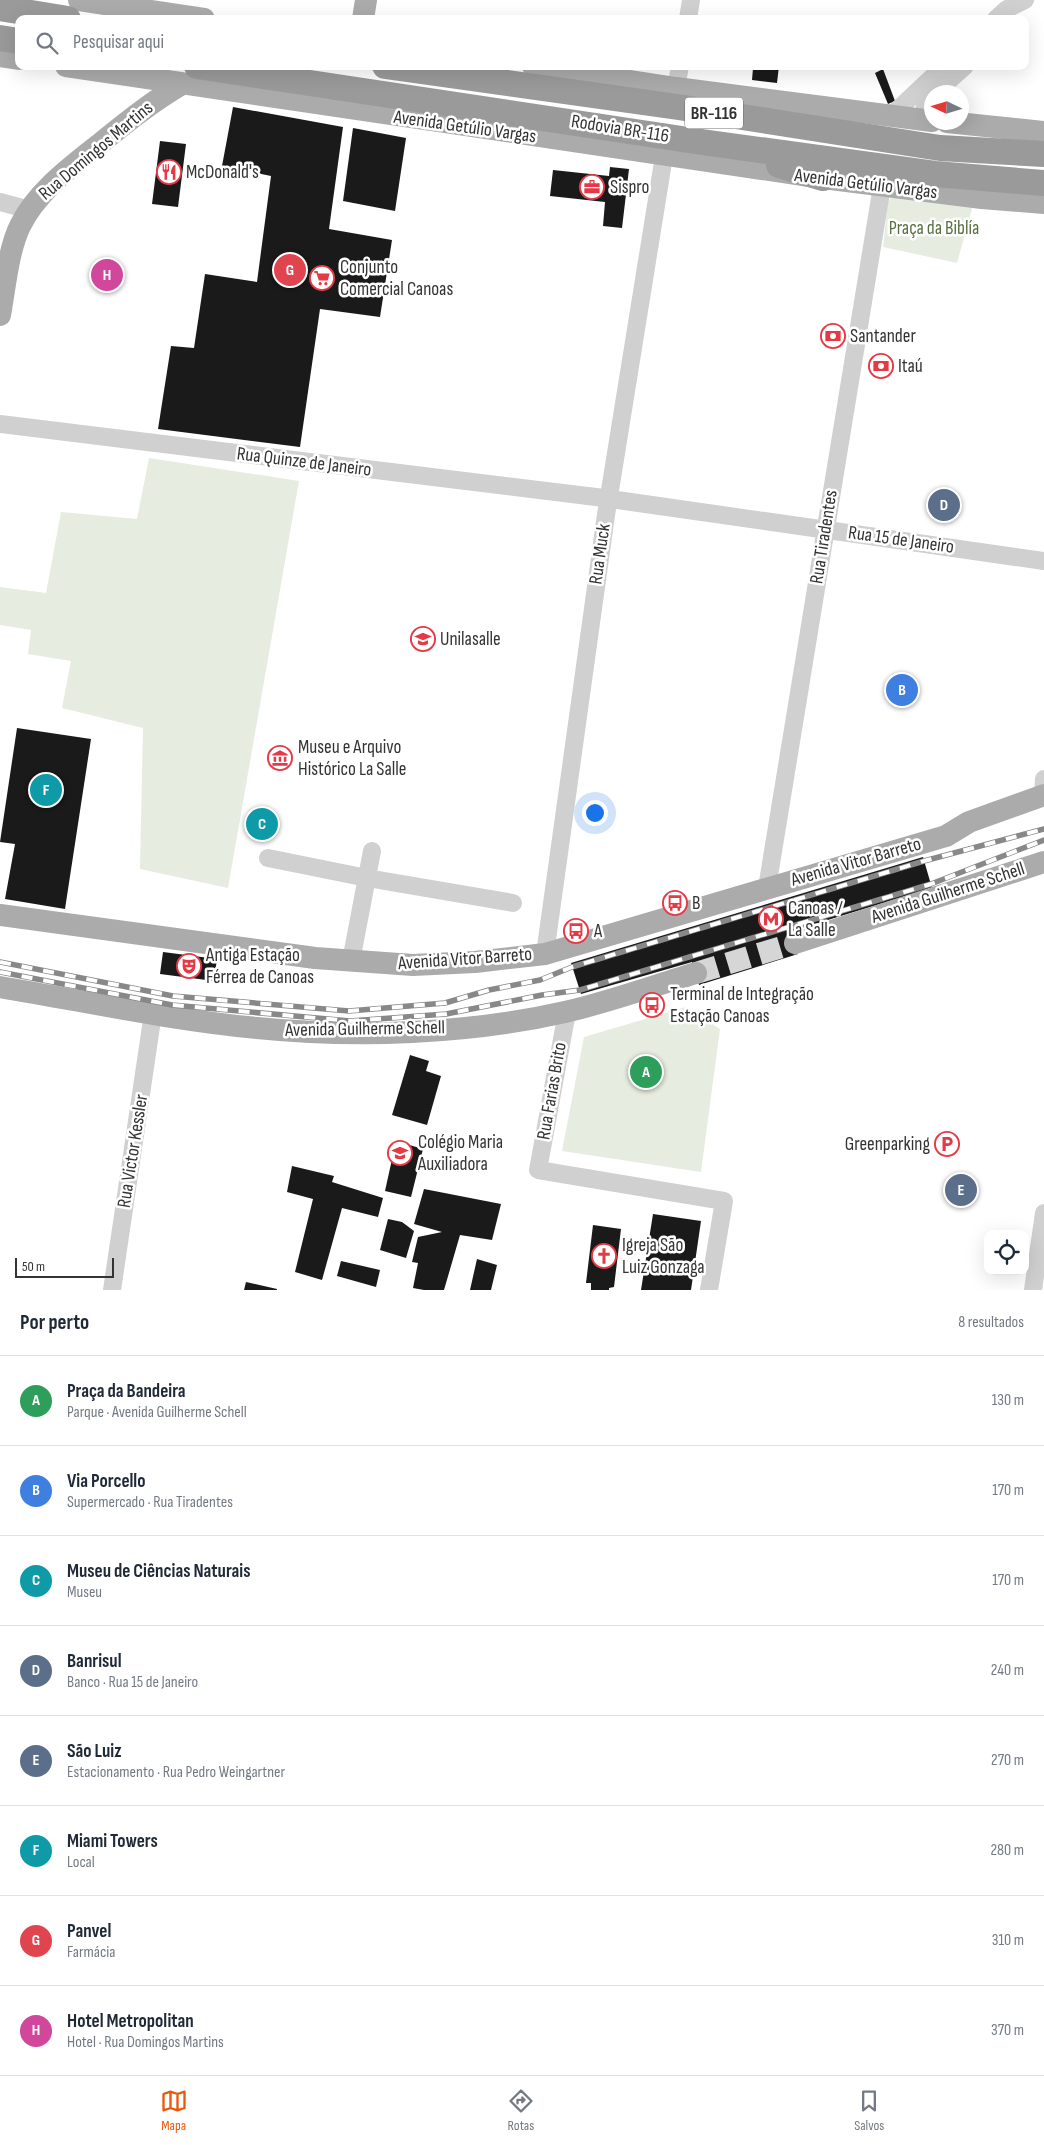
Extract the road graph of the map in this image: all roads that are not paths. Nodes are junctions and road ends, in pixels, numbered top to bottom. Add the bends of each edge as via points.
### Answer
1 (1, 0) edge
2 (366, 0) edge
3 (691, 0) edge
4 (1025, 0) edge
5 (0, 8) edge
6 (69, 12) edge
7 (1006, 13) edge
8 (127, 15) edge
9 (364, 15) edge
10 (689, 15) edge
11 (0, 38) edge
12 (15, 40) edge
13 (0, 56) edge
14 (15, 58) edge
15 (121, 70) edge
16 (414, 70) edge
17 (558, 70) edge
18 (940, 70) edge
19 (961, 70) edge
20 (189, 75) edge
21 (595, 76) junction
22 (678, 77) edge
23 (944, 85) edge
24 (891, 116) junction
25 (924, 120) edge
26 (969, 124) edge
27 (1044, 132) edge
28 (702, 142) junction
29 (940, 148) junction
30 (1044, 154) edge
31 (664, 156) junction
32 (823, 178) junction
33 (1044, 183) edge
34 (882, 186) junction
35 (0, 202) edge
36 (1044, 203) edge
37 (30, 210) junction
38 (0, 315) edge
39 (0, 424) edge
40 (608, 500) junction
41 (825, 530) junction
42 (1044, 561) edge
43 (1044, 795) edge
44 (372, 851) dead end
45 (268, 858) dead end
46 (1044, 862) edge
47 (366, 878) junction
48 (767, 888) junction
49 (513, 903) dead end
50 (0, 915) edge
51 (795, 943) tunnel mouth
52 (545, 954) junction
53 (351, 961) junction
54 (696, 973) tunnel mouth
55 (0, 987) edge
56 (567, 1012) junction
57 (153, 1013) junction
58 (1044, 1213) edge
59 (112, 1290) edge
60 (709, 1290) edge
61 (1033, 1290) edge

1 - 6 highway
2 - 9 main road
3 - 10 street
4 - 7 street
5 - 6 highway
6 - 8 main road
11 - 12 highway
13 - 14 main road
15 - 20 main road, Avenida Getúlio Vargas
16 - 29 highway, Rodovia BR-116 / BR-116
17 - 21 main road
18 - 24 street
19 - 23 street
20 - 28 highway, Rodovia BR-116 / BR-116
20 - 31 main road, Avenida Getúlio Vargas
20 - 37 main road, Rua Domingos Martins via 50,186
21 - 22 main road
21 - 29 highway, BR-116 via 608,86 621,90 923,134
22 - 24 main road
24 - 25 main road
26 - 27 main road
28 - 32 highway, BR-116
28 - 33 highway, Rodovia BR-116 / BR-116 via 935,174
29 - 30 highway, Rodovia BR-116 / BR-116
31 - 32 main road, Avenida Getúlio Vargas
31 - 40 street, Rua Muck
32 - 34 main road, Avenida Getúlio Vargas
34 - 36 main road, Avenida Getúlio Vargas
34 - 41 street, Rua Tiradentes
35 - 37 street
37 - 38 main road, Rua Domingos Martins via 14,243
39 - 40 street, Rua Quinze de Janeiro
40 - 41 street, Rua 15 de Janeiro
40 - 52 street, Rua Muck
41 - 42 street, Rua 15 de Janeiro
41 - 48 street, Rua Tiradentes
43 - 48 main road, Avenida Vitor Barreto via 969,822 946,836
44 - 47 street
45 - 47 street
46 - 51 main road, Avenida Guilherme Schell
47 - 49 street
47 - 53 street
48 - 52 main road, Avenida Vitor Barreto
50 - 53 main road, Avenida Vitor Barreto
52 - 53 main road, Avenida Vitor Barreto via 413,965
54 - 56 main road, Avenida Guilherme Schell
55 - 57 main road, Avenida Guilherme Schell
56 - 57 main road, Avenida Guilherme Schell via 406,1032 323,1033 257,1028
56 - 60 street, Rua Farias Brito via 538,1170 724,1201
57 - 59 street, Rua Victor Kessler
58 - 61 street

